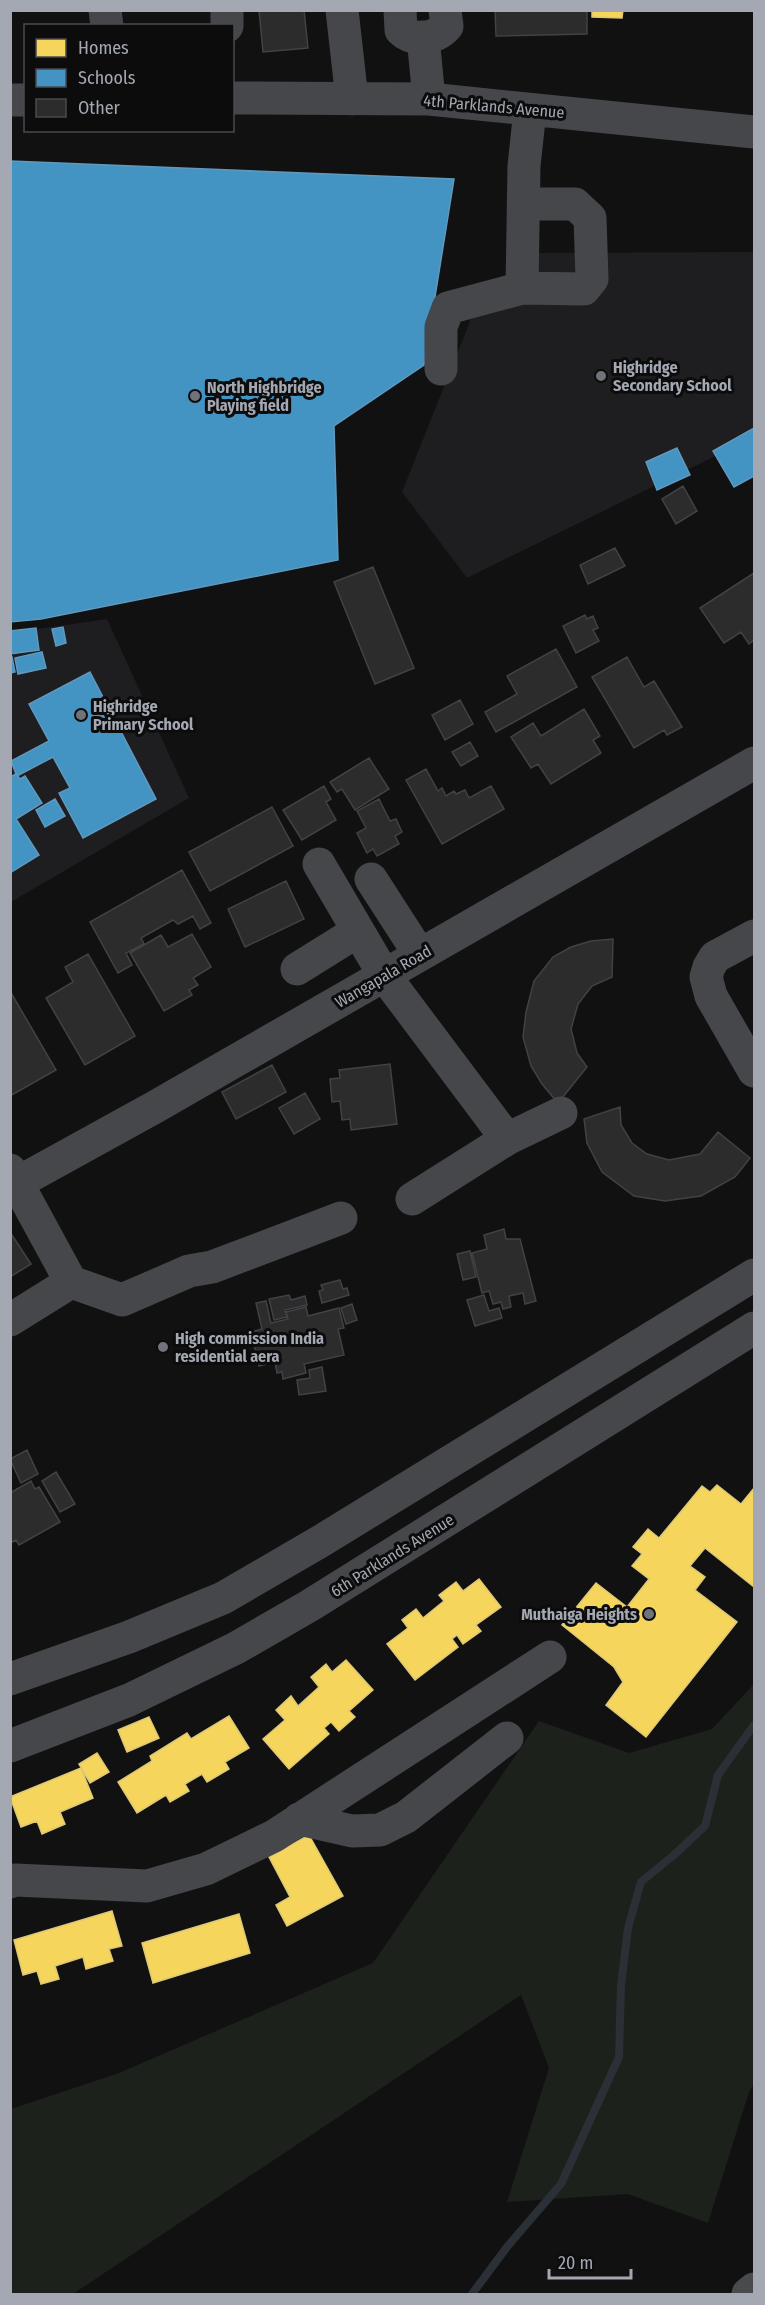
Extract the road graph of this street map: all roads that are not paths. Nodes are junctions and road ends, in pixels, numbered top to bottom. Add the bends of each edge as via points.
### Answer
1 (342, 10) edge
2 (400, 10) edge
3 (445, 10) edge
4 (423, 37) junction
5 (234, 98) edge
6 (352, 99) junction
7 (429, 99) junction
8 (530, 110) junction
9 (754, 132) edge
10 (524, 204) junction
11 (522, 288) junction
12 (441, 369) dead end
13 (754, 763) edge
14 (319, 864) dead end
15 (370, 879) dead end
16 (358, 931) junction
17 (754, 936) edge
18 (420, 955) junction
19 (297, 969) dead end
20 (384, 975) junction
21 (754, 1071) edge
22 (561, 1113) dead end
23 (507, 1139) junction
24 (13, 1180) edge
25 (412, 1199) dead end
26 (341, 1218) dead end
27 (754, 1275) edge
28 (71, 1282) junction
29 (10, 1320) edge
30 (754, 1328) edge
31 (550, 1657) dead end
32 (10, 1679) edge
33 (507, 1738) dead end
34 (10, 1746) edge
35 (299, 1819) junction
36 (12, 1877) edge
37 (754, 2289) edge
38 (748, 2295) edge

1 - 6 street
2 - 4 street via 401,30 411,37
3 - 4 street via 447,26 432,37
4 - 7 street
5 - 6 street, 4th Parklands Avenue
6 - 7 street, 4th Parklands Avenue
7 - 8 street, 4th Parklands Avenue
8 - 9 street, 4th Parklands Avenue
8 - 10 street
10 - 11 street
10 - 11 street via 575,204 590,218 592,279 584,289
11 - 12 street via 448,308 441,327
13 - 18 street, Wangapala Road
14 - 16 street
15 - 18 street
16 - 19 street
16 - 20 street
17 - 21 street via 715,957 706,977 711,996
18 - 20 street, Wangapala Road
20 - 23 street
20 - 24 street, Wangapala Road
22 - 23 street
23 - 25 street
24 - 28 street
26 - 28 street via 212,1267 189,1271 122,1300
27 - 32 street via 223,1598 129,1637
28 - 29 street
30 - 34 street, 6th Parklands Avenue via 236,1648 129,1701
31 - 35 street
33 - 35 street via 406,1817 380,1830 351,1831
35 - 36 street via 274,1836 206,1869 147,1886
37 - 38 main road

